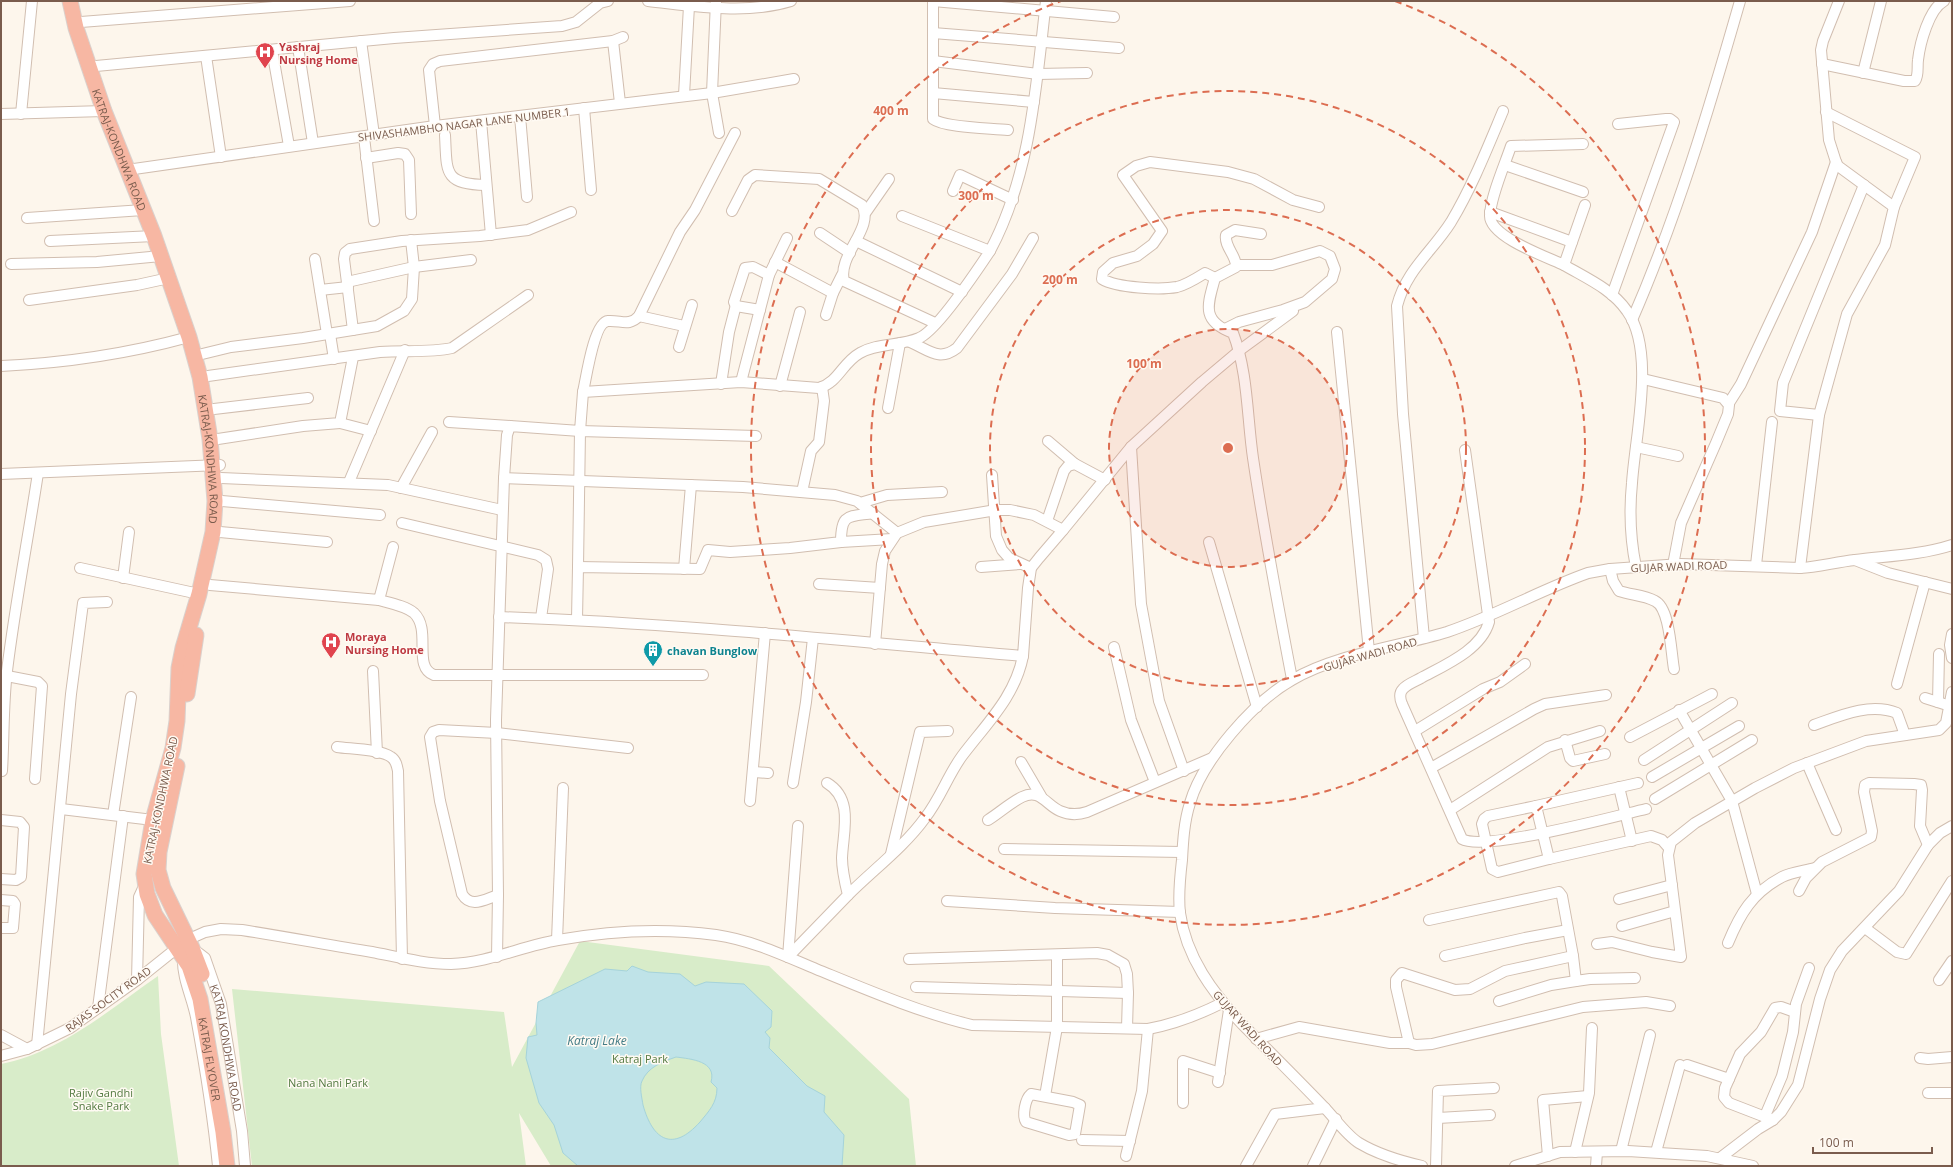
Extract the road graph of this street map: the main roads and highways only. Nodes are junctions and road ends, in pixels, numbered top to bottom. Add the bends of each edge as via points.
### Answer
1 (70, 1) edge
2 (77, 1) edge
3 (131, 169) junction
4 (198, 355) junction
5 (218, 470) junction
6 (205, 589) junction
7 (188, 953) junction
8 (227, 1166) edge
9 (236, 1166) edge

1 - 3 highway, KATRAJ-KONDHWA ROAD via 76,28 104,111
2 - 3 highway, KATRAJ-KONDHWA ROAD via 81,22
3 - 4 highway, KATRAJ-KONDHWA ROAD via 143,210 170,278 189,337
3 - 4 highway, KATRAJ-KONDHWA ROAD via 178,281
4 - 5 highway, KATRAJ-KONDHWA ROAD
4 - 5 highway, KATRAJ-KONDHWA ROAD via 208,376 214,409 218,439
5 - 6 highway, KATRAJ-KONDHWA ROAD via 214,532
5 - 6 highway, KATRAJ-KONDHWA ROAD via 222,501 220,532
6 - 7 highway, KATRAJ-KONDHWA ROAD via 158,870
6 - 7 highway, KATRAJ-KONDHWA ROAD via 183,648 173,748 153,820 145,884 146,894 155,915
7 - 8 highway, KATRAJ FLYOVER via 204,1014
7 - 9 highway, KATRAJ FLYOVER via 214,1012

